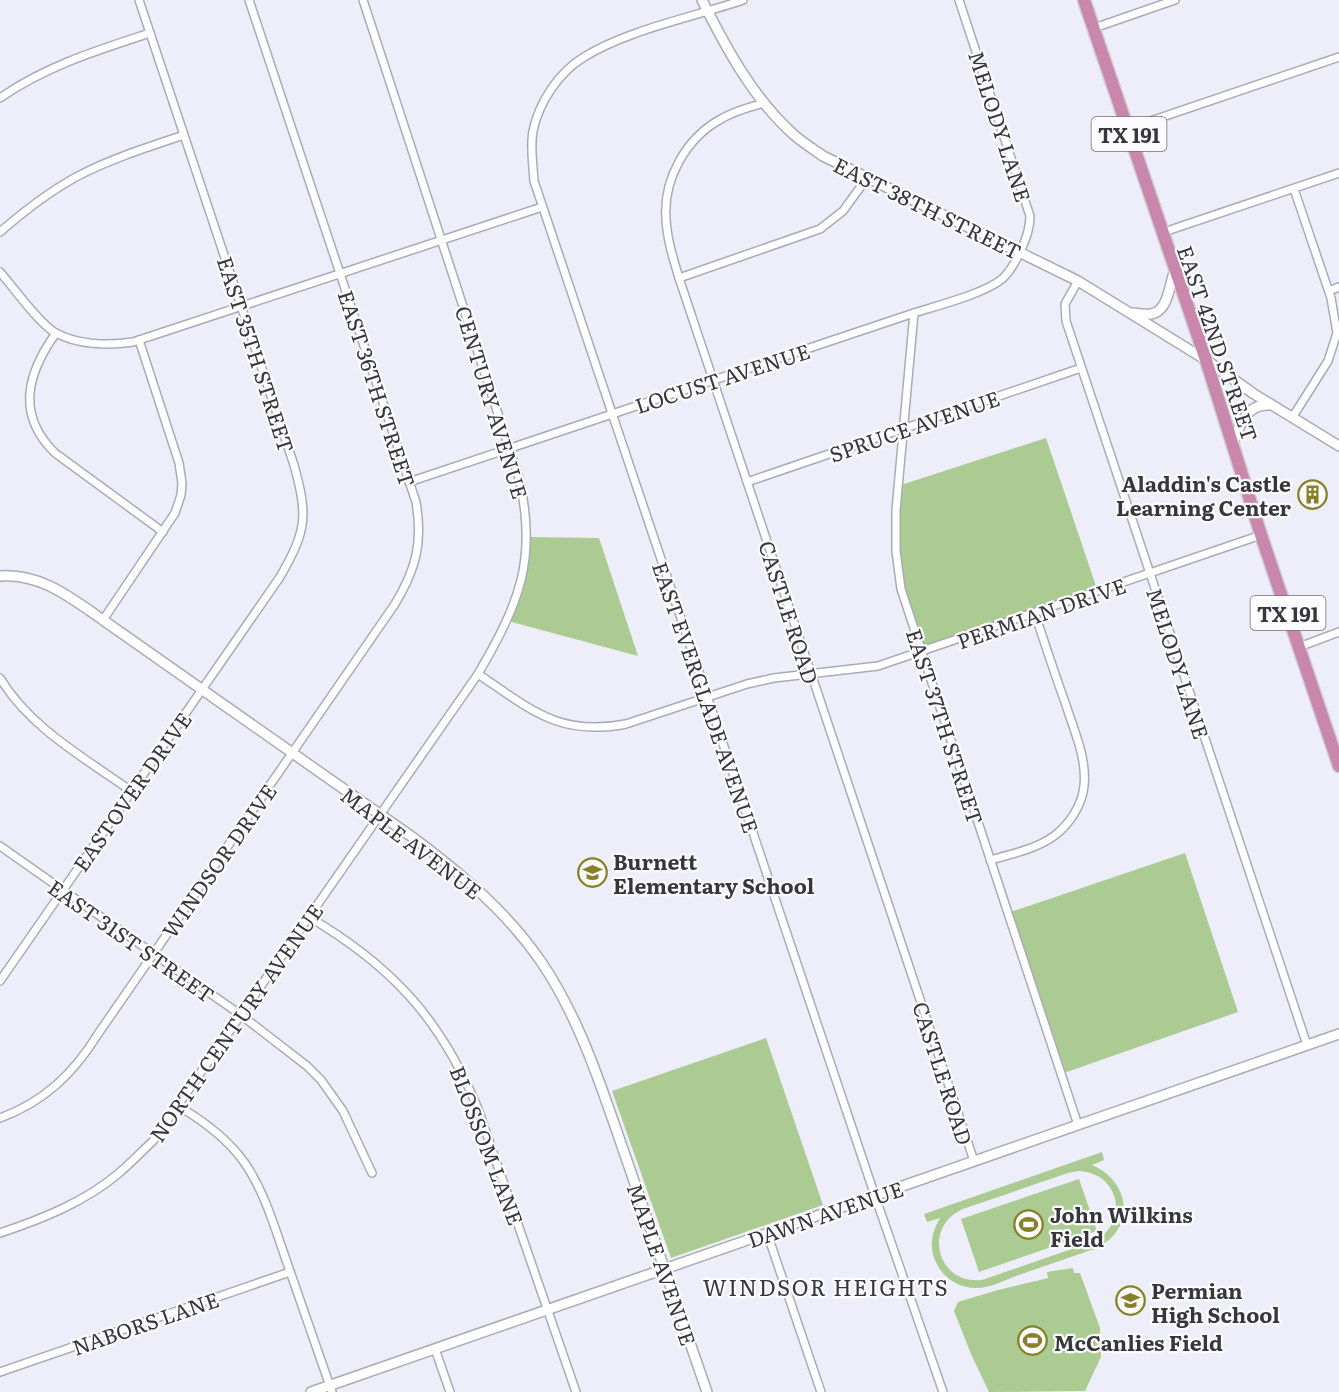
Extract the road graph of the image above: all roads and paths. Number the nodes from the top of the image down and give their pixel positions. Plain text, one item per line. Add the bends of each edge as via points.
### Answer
1 (139, 0) edge
2 (249, 0) edge
3 (363, 0) edge
4 (702, 0) edge
5 (743, 0) edge
6 (958, 0) edge
7 (1084, 0) edge
8 (1175, 0) edge
9 (708, 12) junction
10 (1094, 28) junction
11 (150, 33) junction
12 (1339, 57) edge
13 (0, 98) edge
14 (764, 103) junction
15 (1127, 129) junction
16 (184, 135) junction
17 (1339, 173) edge
18 (867, 178) junction
19 (1294, 189) junction
20 (542, 207) junction
21 (0, 232) edge
22 (1161, 233) junction
23 (442, 240) junction
24 (1020, 252) junction
25 (1175, 270) junction
26 (0, 272) edge
27 (340, 274) junction
28 (679, 278) junction
29 (1078, 281) junction
30 (1339, 287) edge
31 (1329, 291) junction
32 (242, 306) junction
33 (914, 313) junction
34 (1130, 314) junction
35 (56, 333) junction
36 (139, 340) junction
37 (1206, 360) junction
38 (1081, 368) junction
39 (713, 380) junction
40 (1271, 405) junction
41 (612, 414) junction
42 (1292, 418) junction
43 (903, 429) junction
44 (1233, 445) junction
45 (1339, 446) edge
46 (511, 448) junction
47 (410, 482) junction
48 (747, 482) junction
49 (163, 532) junction
50 (1262, 535) junction
51 (1150, 574) junction
52 (0, 576) edge
53 (1035, 614) junction
54 (103, 620) junction
55 (1339, 632) edge
56 (1299, 647) junction
57 (921, 652) junction
58 (478, 674) junction
59 (811, 674) junction
60 (0, 678) edge
61 (201, 690) junction
62 (707, 698) junction
63 (1336, 750) edge
64 (291, 754) junction
65 (1339, 766) edge
66 (131, 791) junction
67 (380, 815) junction
68 (0, 846) edge
69 (990, 860) junction
70 (62, 891) junction
71 (309, 917) junction
72 (153, 955) junction
73 (0, 981) edge
74 (241, 1016) junction
75 (1339, 1034) edge
76 (1307, 1045) junction
77 (178, 1106) junction
78 (0, 1118) edge
79 (1078, 1125) junction
80 (974, 1161) junction
81 (372, 1173) dead end
82 (874, 1196) junction
83 (0, 1233) edge
84 (767, 1233) junction
85 (665, 1268) junction
86 (290, 1272) junction
87 (548, 1310) junction
88 (435, 1349) junction
89 (0, 1372) edge
90 (331, 1389) edge
91 (311, 1392) edge
92 (450, 1392) edge
93 (576, 1392) edge
94 (707, 1392) edge
95 (821, 1392) edge
96 (942, 1392) edge

1 - 11 street, EAST 35TH STREET
2 - 27 street, EAST 36TH STREET
3 - 23 street, CENTURY AVENUE
4 - 9 street, EAST 38TH STREET
5 - 9 street, EAST EVERGLADE AVENUE
6 - 24 street, MELODY LANE via 1028,207 1030,226
7 - 10 highway, EAST 42ND STREET / TX 191
8 - 10 street
9 - 14 street, EAST 38TH STREET
9 - 20 street, EAST EVERGLADE AVENUE via 605,45 581,58 554,84 533,130 534,181
10 - 15 highway, EAST 42ND STREET / TX 191
11 - 13 street via 80,56 21,83
11 - 16 street, EAST 35TH STREET
12 - 15 street
14 - 18 street, EAST 38TH STREET via 794,135 823,156
14 - 28 street, CASTLE ROAD via 708,127 676,166 666,218
15 - 22 highway, EAST 42ND STREET / TX 191
16 - 21 street via 129,153 75,178
16 - 32 street, EAST 35TH STREET
17 - 19 street
18 - 24 street, EAST 38TH STREET
18 - 28 street via 843,211 820,229
19 - 22 street
19 - 31 street
20 - 23 street
20 - 41 street, EAST EVERGLADE AVENUE
22 - 25 highway, EAST 42ND STREET / TX 191
23 - 27 street
23 - 46 street, CENTURY AVENUE
24 - 29 street, EAST 38TH STREET
24 - 33 street, LOCUST AVENUE via 1001,280
25 - 34 street via 1159,311
25 - 37 highway, EAST 42ND STREET / TX 191
26 - 35 street
27 - 32 street
27 - 47 street, EAST 36TH STREET
28 - 39 street, CASTLE ROAD
29 - 34 street, EAST 38TH STREET
29 - 38 street, MELODY LANE via 1065,311
30 - 31 street
31 - 42 street via 1337,333 1328,361
32 - 36 street
32 - 61 street, EAST 35TH STREET via 294,465 304,516 297,545 280,577
33 - 39 street, LOCUST AVENUE
33 - 43 street, EAST 37TH STREET
34 - 37 street, EAST 38TH STREET
35 - 36 street via 97,344
35 - 49 street via 37,363 31,385 37,429 56,453
36 - 49 street via 182,475 179,504
37 - 40 street, EAST 38TH STREET
37 - 44 highway, EAST 42ND STREET / TX 191
38 - 43 street, SPRUCE AVENUE
38 - 51 street, MELODY LANE
39 - 41 street, LOCUST AVENUE
39 - 48 street, CASTLE ROAD
40 - 42 street, EAST 38TH STREET
40 - 44 street via 1259,404 1250,410
41 - 46 street, LOCUST AVENUE
41 - 62 street, EAST EVERGLADE AVENUE
42 - 45 street, EAST 38TH STREET
43 - 48 street, SPRUCE AVENUE
43 - 57 street, EAST 37TH STREET via 896,551 901,589
44 - 50 highway, EAST 42ND STREET / TX 191
46 - 47 street, LOCUST AVENUE
46 - 58 street, CENTURY AVENUE via 525,513 524,570 508,621
47 - 64 street, EAST 36TH STREET via 420,532 412,574
48 - 59 street, CASTLE ROAD
49 - 54 street
50 - 51 street, PERMIAN DRIVE
50 - 56 highway, EAST 42ND STREET / TX 191
51 - 53 street, PERMIAN DRIVE
51 - 76 street, MELODY LANE
52 - 54 street, MAPLE AVENUE via 41,581
53 - 57 street, PERMIAN DRIVE
53 - 69 street via 1080,749 1083,792 1075,812 1053,837
54 - 61 street, MAPLE AVENUE
55 - 56 street
56 - 63 highway, EAST 42ND STREET / TX 191
57 - 59 street, PERMIAN DRIVE via 878,666
57 - 69 street, EAST 37TH STREET
58 - 62 street, PERMIAN DRIVE via 547,718 586,728 626,724
58 - 67 street, CENTURY AVENUE
59 - 62 street, PERMIAN DRIVE via 747,684
59 - 80 street, CASTLE ROAD
60 - 66 street via 25,711
61 - 64 street, MAPLE AVENUE
61 - 66 street, EASTOVER DRIVE
62 - 82 street, EAST EVERGLADE AVENUE
63 - 65 highway, EAST 42ND STREET / TX 191
64 - 67 street, MAPLE AVENUE
64 - 72 street, WINDSOR DRIVE
66 - 70 street, EASTOVER DRIVE
67 - 71 street, NORTH CENTURY AVENUE
67 - 85 street, MAPLE AVENUE via 443,860 489,900 546,970 570,1012 597,1074
68 - 70 street, EAST 31ST STREET
69 - 79 street, EAST 37TH STREET
70 - 72 street, EAST 31ST STREET
70 - 73 street, EASTOVER DRIVE
71 - 74 street, NORTH CENTURY AVENUE
71 - 87 street, BLOSSOM LANE via 384,969 418,1004 446,1042 478,1109
72 - 74 street, EAST 31ST STREET
72 - 78 street, WINDSOR DRIVE via 65,1079 42,1098
74 - 77 street, NORTH CENTURY AVENUE
74 - 81 street, EAST 31ST STREET via 321,1080 343,1111
75 - 76 street, DAWN AVENUE
76 - 79 street, DAWN AVENUE
77 - 83 street, NORTH CENTURY AVENUE via 153,1141 118,1174 74,1203
77 - 86 street via 206,1124 243,1160 268,1209
79 - 80 street, DAWN AVENUE
80 - 82 street, DAWN AVENUE
82 - 84 street, DAWN AVENUE
82 - 96 street, EAST EVERGLADE AVENUE
84 - 85 street, DAWN AVENUE
84 - 95 street
85 - 87 street, DAWN AVENUE
85 - 94 street, MAPLE AVENUE
86 - 89 street, NABORS LANE
86 - 90 street
87 - 88 street, DAWN AVENUE
87 - 93 street, BLOSSOM LANE
88 - 90 street, DAWN AVENUE
88 - 92 street
90 - 91 street, DAWN AVENUE

